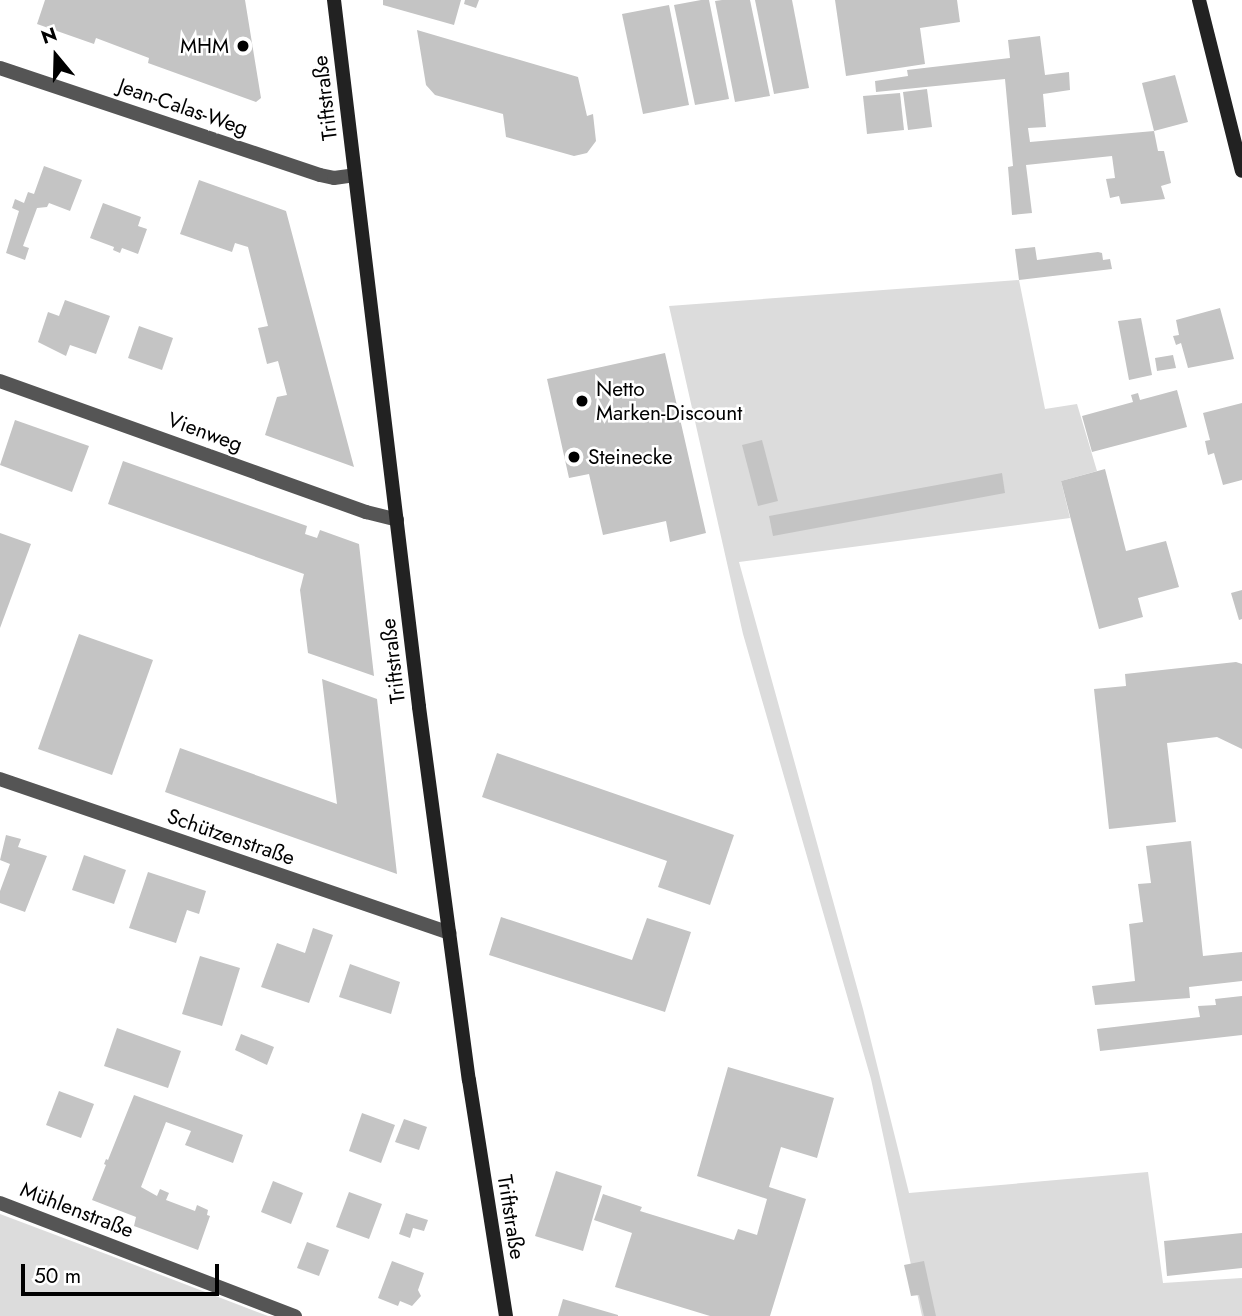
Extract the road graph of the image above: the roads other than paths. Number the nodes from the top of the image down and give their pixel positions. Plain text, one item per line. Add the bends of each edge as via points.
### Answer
1 (334, 0) edge
2 (1199, 0) edge
3 (0, 68) edge
4 (1242, 171) edge
5 (355, 175) junction
6 (0, 381) edge
7 (397, 520) junction
8 (0, 779) edge
9 (449, 933) junction
10 (0, 1203) edge
11 (295, 1316) edge
12 (506, 1316) edge

1 - 5 main road, Triftstraße
2 - 4 main road
3 - 5 street, Jean-Calas-Weg via 320,176
5 - 7 main road, Triftstraße
6 - 7 street, Vienweg
7 - 9 main road, Triftstraße
8 - 9 street, Schützenstraße
9 - 12 main road, Triftstraße
10 - 11 street, Mühlenstraße

